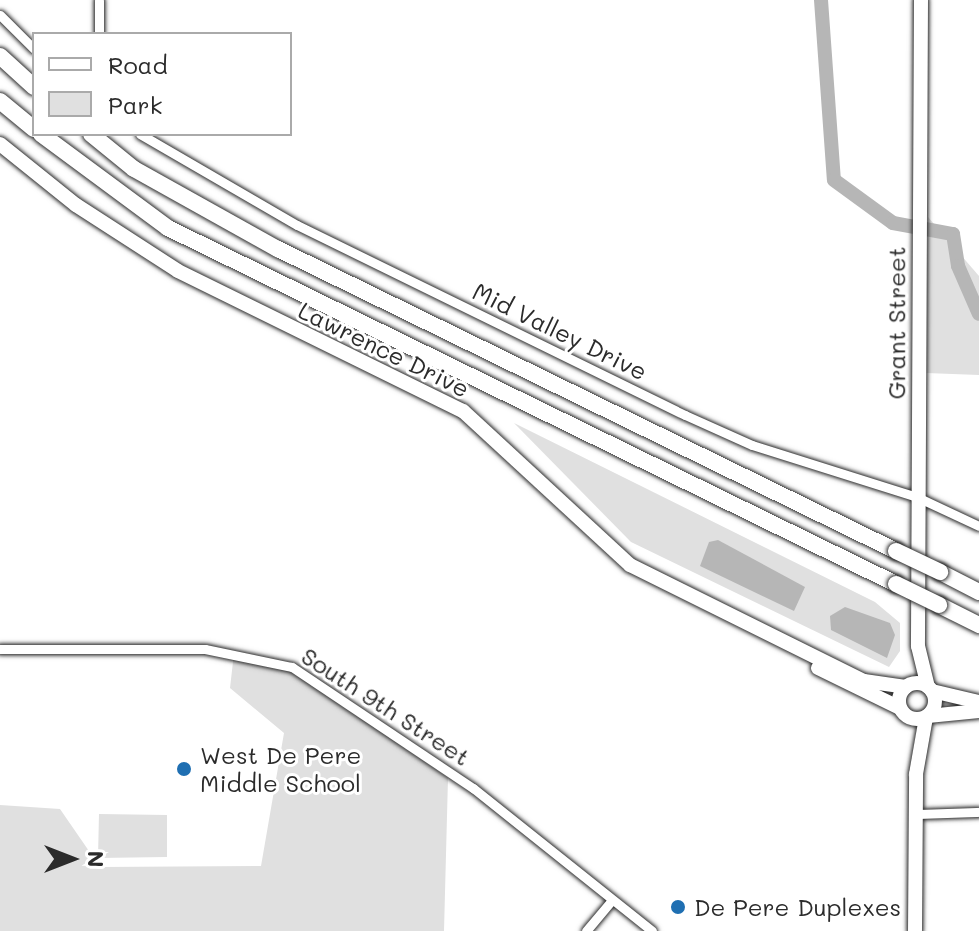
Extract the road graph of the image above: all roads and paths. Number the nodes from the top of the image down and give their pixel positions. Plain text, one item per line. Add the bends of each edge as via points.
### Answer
1 (99, 0) edge
2 (921, 0) edge
3 (0, 15) edge
4 (99, 32) edge
5 (32, 47) edge
6 (0, 56) edge
7 (32, 85) edge
8 (0, 101) edge
9 (32, 127) edge
10 (44, 136) edge
11 (93, 136) edge
12 (143, 136) edge
13 (0, 144) edge
14 (917, 497) junction
15 (979, 526) edge
16 (979, 592) edge
17 (979, 625) edge
18 (785, 645) junction
19 (918, 646) junction
20 (0, 649) edge
21 (907, 686) junction
22 (930, 689) junction
23 (979, 702) edge
24 (902, 711) junction
25 (979, 711) edge
26 (927, 717) junction
27 (916, 774) junction
28 (979, 812) edge
29 (915, 814) junction
30 (612, 900) junction
31 (586, 931) edge
32 (652, 931) edge
33 (915, 931) edge

1 - 4 street
2 - 14 main road, Grant Street
3 - 5 street
6 - 7 highway
8 - 9 highway
10 - 17 highway, bridge via 168,228
11 - 16 highway, bridge via 134,169 278,249
12 - 14 street, Mid Valley Drive via 297,225 685,415 752,445
13 - 18 main road, Lawrence Drive via 76,205 178,271 463,411 630,565
14 - 15 street, Mid Valley Drive
14 - 19 main road, Grant Street
18 - 21 main road, Lawrence Drive via 875,686
18 - 24 main road
19 - 21 main road, Grant Street
19 - 22 main road, Grant Street
20 - 30 street, South 9th Street via 205,649 278,661 321,682 473,788
21 - 22 main road, Lawrence Drive
21 - 24 main road, Grant Street
22 - 23 main road
22 - 26 main road
24 - 26 main road
24 - 27 main road
25 - 26 main road
26 - 27 main road
27 - 29 main road
28 - 29 street
29 - 33 main road
30 - 31 street
30 - 32 street, South 9th Street

